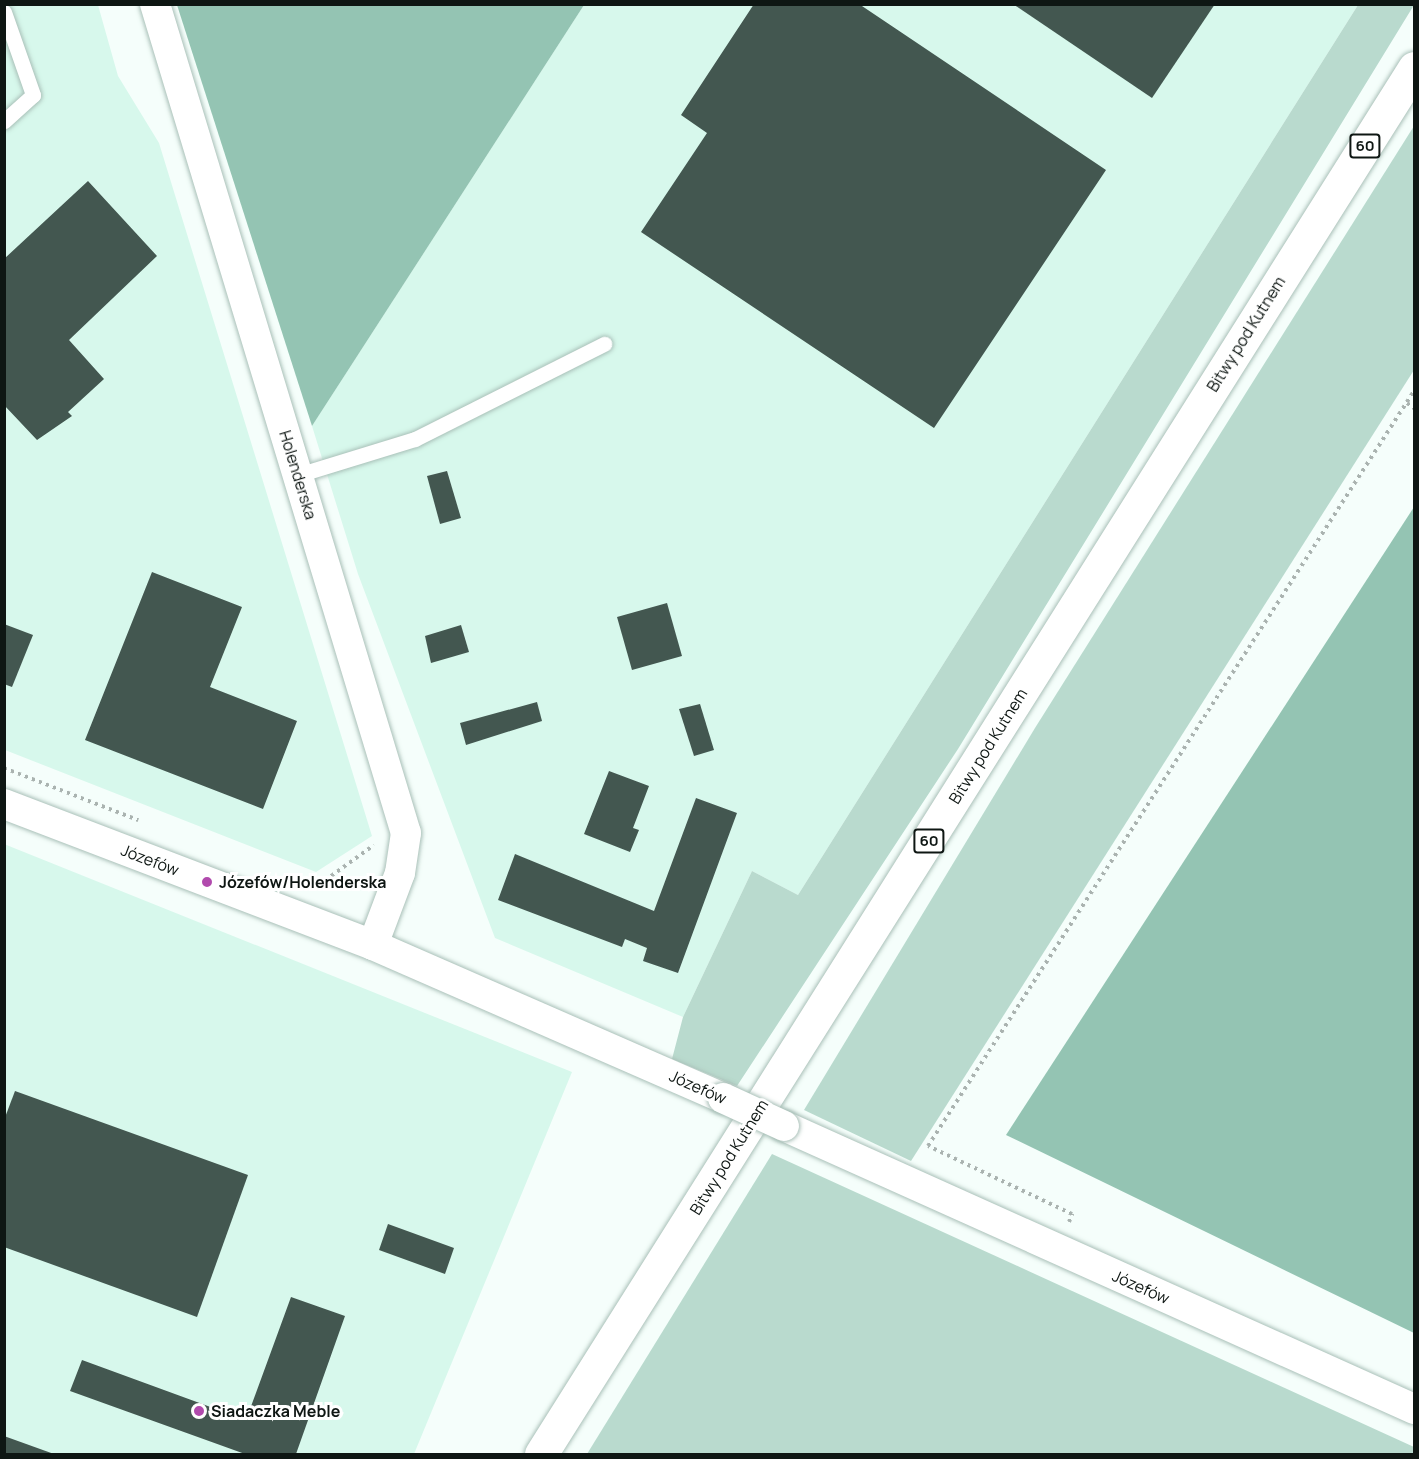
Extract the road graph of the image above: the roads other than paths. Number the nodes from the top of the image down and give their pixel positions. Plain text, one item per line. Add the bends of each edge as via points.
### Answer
1 (155, 4) edge
2 (4, 12) edge
3 (1414, 68) edge
4 (4, 121) edge
5 (604, 344) dead end
6 (298, 475) junction
7 (4, 804) edge
8 (373, 945) junction
9 (1414, 1409) edge
10 (542, 1455) edge

1 - 6 street, Holenderska
2 - 4 lane via 33,95
3 - 10 main road, Bitwy pod Kutnem / 60
5 - 6 lane via 415,439
6 - 8 street, Holenderska via 406,833 400,873
7 - 8 street, Józefów
8 - 9 street, Józefów, bridge

